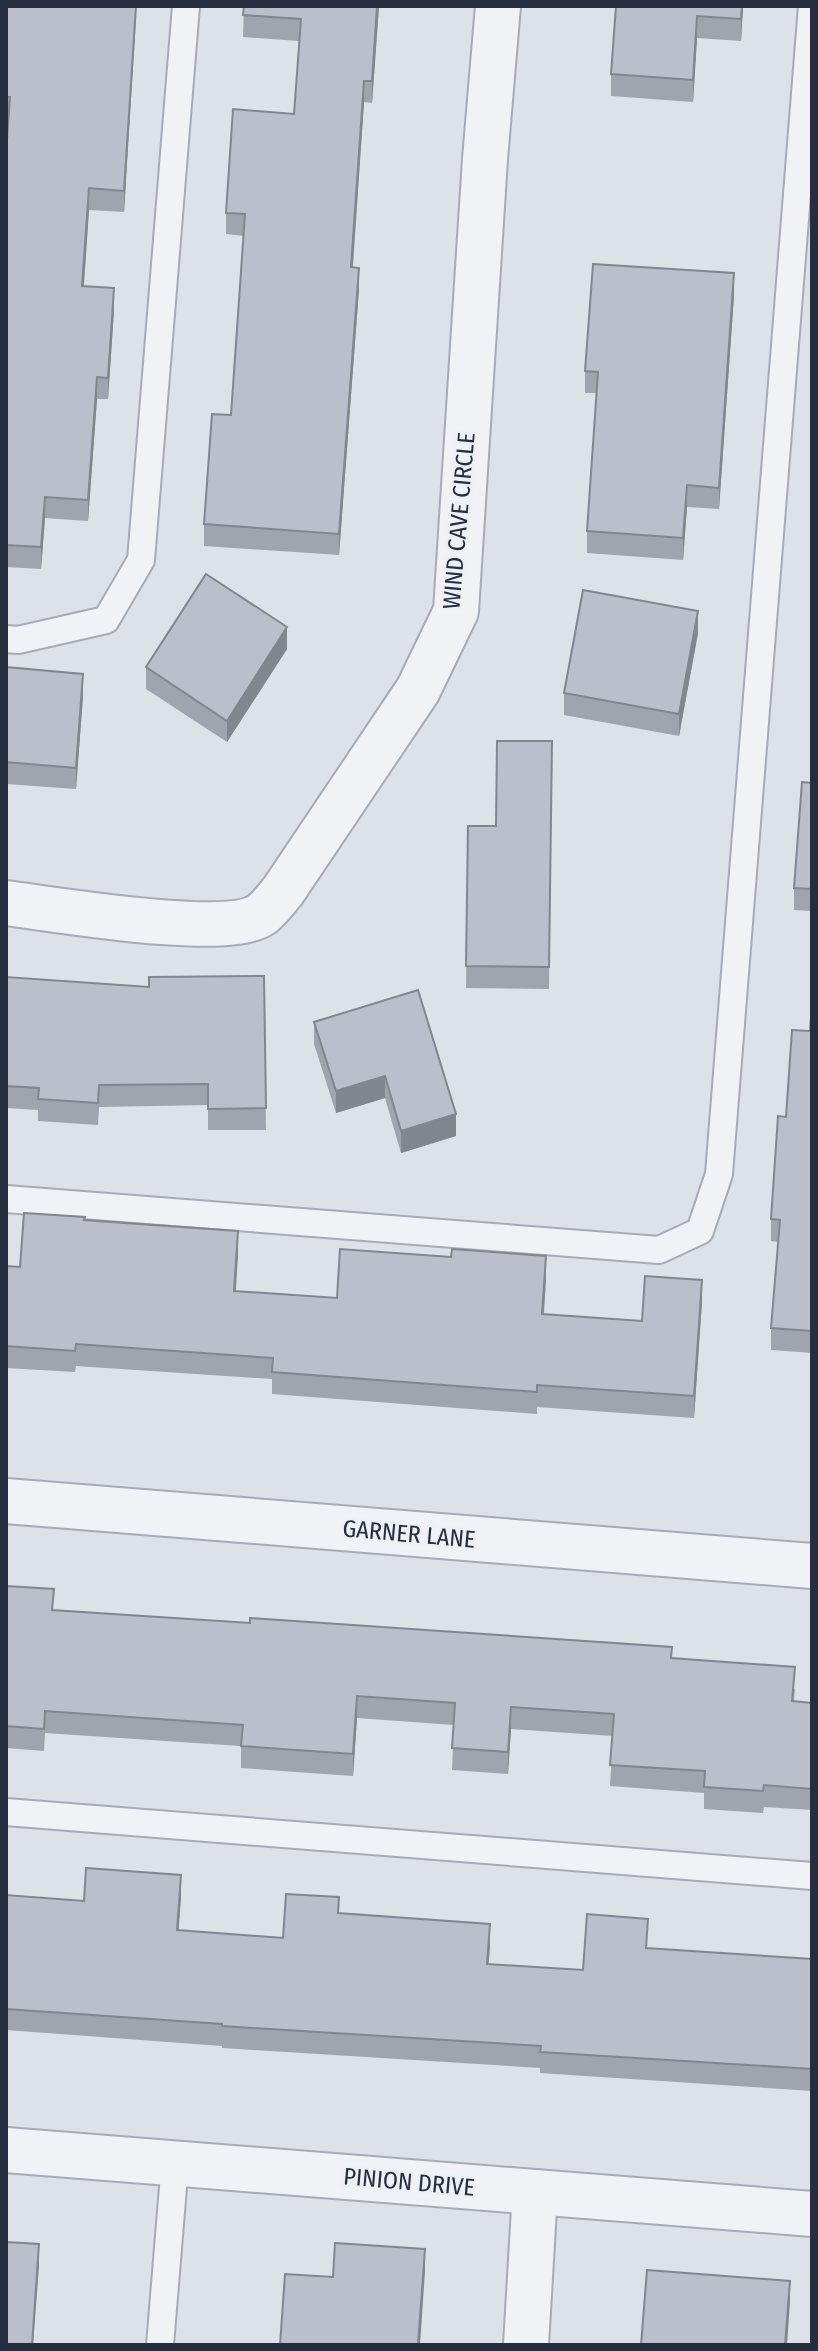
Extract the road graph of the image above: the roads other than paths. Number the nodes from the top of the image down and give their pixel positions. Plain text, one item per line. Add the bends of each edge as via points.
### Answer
1 (186, 6) edge
2 (498, 6) edge
3 (812, 6) edge
4 (6, 639) edge
5 (6, 903) edge
6 (6, 1199) edge
7 (6, 1501) edge
8 (812, 1566) edge
9 (6, 1812) edge
10 (812, 1876) edge
11 (6, 2150) edge
12 (175, 2163) junction
13 (535, 2192) junction
14 (812, 2214) edge
15 (160, 2345) edge
16 (526, 2345) edge

1 - 4 lane via 141,560 106,620
2 - 5 street, WIND CAVE CIRCLE via 456,611 418,690 283,891 261,915 234,923 189,925
3 - 6 lane via 719,1174 700,1231 659,1250
7 - 8 street, GARNER LANE
9 - 10 lane
11 - 12 street, PINION DRIVE
12 - 13 street, PINION DRIVE
12 - 15 lane
13 - 14 street, PINION DRIVE
13 - 16 street

